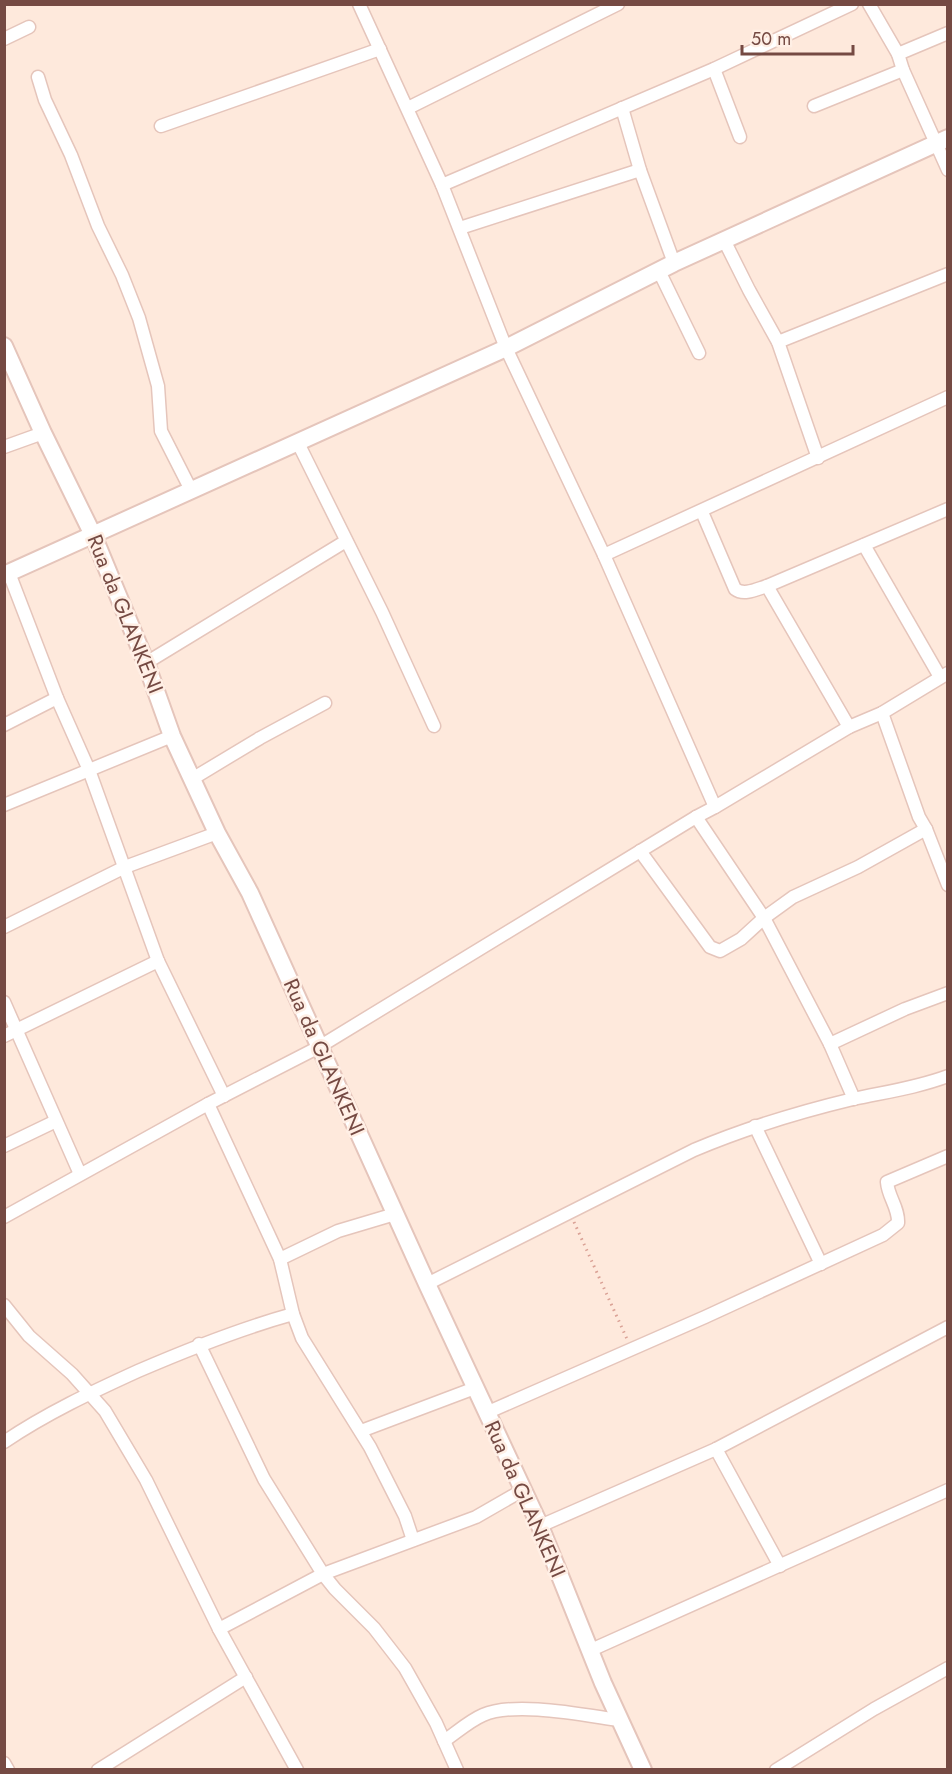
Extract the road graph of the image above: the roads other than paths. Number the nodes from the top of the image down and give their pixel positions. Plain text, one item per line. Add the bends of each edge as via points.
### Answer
1 (359, 4) edge
2 (618, 4) edge
3 (852, 4) edge
4 (869, 4) edge
5 (29, 27) dead end
6 (948, 33) edge
7 (4, 39) edge
8 (380, 49) junction
9 (898, 54) junction
10 (714, 69) junction
11 (903, 70) junction
12 (38, 77) dead end
13 (814, 106) dead end
14 (408, 108) junction
15 (622, 108) junction
16 (161, 126) dead end
17 (740, 137) dead end
18 (942, 141) edge
19 (640, 170) junction
20 (948, 170) edge
21 (442, 184) junction
22 (460, 228) junction
23 (724, 240) junction
24 (666, 267) junction
25 (948, 274) edge
26 (778, 342) junction
27 (506, 348) junction
28 (6, 352) edge
29 (699, 353) dead end
30 (948, 397) edge
31 (43, 433) junction
32 (298, 443) junction
33 (4, 447) edge
34 (819, 458) junction
35 (191, 490) junction
36 (948, 509) edge
37 (702, 512) junction
38 (93, 535) junction
39 (346, 541) junction
40 (864, 545) junction
41 (604, 555) junction
42 (7, 574) edge
43 (768, 586) junction
44 (146, 663) junction
45 (944, 675) edge
46 (57, 698) junction
47 (325, 703) dead end
48 (882, 713) junction
49 (4, 725) edge
50 (434, 726) dead end
51 (849, 727) junction
52 (172, 736) junction
53 (89, 770) junction
54 (192, 779) junction
55 (4, 805) edge
56 (715, 807) junction
57 (696, 816) junction
58 (926, 829) junction
59 (217, 833) junction
60 (640, 851) junction
61 (125, 867) junction
62 (948, 885) edge
63 (764, 918) junction
64 (4, 927) edge
65 (158, 961) junction
66 (948, 993) edge
67 (4, 1002) edge
68 (17, 1030) junction
69 (4, 1036) edge
70 (830, 1044) junction
71 (320, 1047) junction
72 (948, 1076) edge
73 (224, 1096) junction
74 (854, 1099) junction
75 (208, 1104) junction
76 (56, 1121) junction
77 (755, 1126) junction
78 (4, 1146) edge
79 (948, 1156) edge
80 (80, 1174) junction
81 (395, 1214) junction
82 (4, 1218) edge
83 (280, 1259) junction
84 (821, 1264) junction
85 (427, 1284) junction
86 (4, 1305) edge
87 (293, 1314) junction
88 (948, 1327) edge
89 (199, 1344) junction
90 (475, 1388) junction
91 (90, 1393) junction
92 (486, 1413) junction
93 (361, 1431) junction
94 (4, 1442) edge
95 (716, 1449) junction
96 (523, 1490) junction
97 (948, 1490) edge
98 (540, 1526) junction
99 (413, 1540) junction
100 (780, 1566) junction
101 (323, 1574) junction
102 (219, 1629) junction
103 (591, 1650) junction
104 (948, 1668) edge
105 (246, 1677) junction
106 (619, 1720) junction
107 (444, 1742) junction
108 (4, 1763) edge
109 (8, 1770) edge
110 (98, 1770) edge
111 (297, 1770) edge
112 (456, 1770) edge
113 (643, 1770) edge
114 (776, 1770) edge

1 - 8 street
2 - 14 street
3 - 10 street
4 - 9 street
5 - 7 street
6 - 9 street
8 - 14 street
8 - 16 street
9 - 11 street
10 - 15 street
10 - 17 street
11 - 13 street
11 - 18 street
12 - 35 street via 139,318 158,386 161,431
14 - 21 street
15 - 19 street
15 - 21 street
18 - 20 street
18 - 23 street
19 - 22 street
19 - 24 street
21 - 22 street
22 - 27 street
23 - 24 street
23 - 26 street
24 - 27 street
24 - 29 street
25 - 26 street
26 - 34 street
27 - 32 street
27 - 41 street
28 - 31 street, Rua da GLANKENI
30 - 34 street
31 - 33 street
31 - 38 street, Rua da GLANKENI
32 - 35 street
32 - 39 street
34 - 37 street
35 - 38 street
36 - 40 street
37 - 41 street
37 - 43 street via 735,589 745,593
38 - 42 street
38 - 44 street, Rua da GLANKENI
39 - 44 street
39 - 50 street
40 - 43 street
40 - 45 street
41 - 56 street
42 - 46 street
43 - 51 street
44 - 52 street, Rua da GLANKENI
45 - 48 street
46 - 49 street
46 - 53 street
47 - 54 street
48 - 51 street
48 - 58 street
51 - 56 street
52 - 53 street
52 - 54 street, Rua da GLANKENI
53 - 55 street
53 - 61 street
54 - 59 street, Rua da GLANKENI
56 - 57 street
57 - 60 street
57 - 63 street
58 - 62 street
58 - 63 street via 793,897
59 - 61 street
59 - 71 street, Rua da GLANKENI via 250,893
60 - 63 street via 712,950 720,951 741,939
60 - 71 street
61 - 64 street
61 - 65 street
63 - 70 street
65 - 68 street
65 - 73 street
66 - 70 street via 905,1008
67 - 68 street
68 - 69 street
68 - 76 street
70 - 74 street
71 - 73 street
71 - 81 street, Rua da GLANKENI
72 - 74 street via 911,1089
73 - 75 street
74 - 77 street
75 - 80 street
75 - 83 street
76 - 78 street
76 - 80 street
77 - 84 street
77 - 85 street via 694,1150
79 - 84 street via 887,1182 898,1223 883,1235
80 - 82 street
81 - 83 street via 338,1231
81 - 85 street, Rua da GLANKENI
83 - 87 street
84 - 92 street
85 - 90 street, Rua da GLANKENI
86 - 91 street via 29,1336
87 - 89 street
87 - 93 street via 316,1363
88 - 95 street
89 - 91 street
89 - 101 street via 264,1479
90 - 92 street, Rua da GLANKENI
90 - 93 street
91 - 94 street
91 - 102 street via 146,1480
92 - 96 street, Rua da GLANKENI
93 - 99 street via 405,1516
95 - 98 street
95 - 100 street
96 - 98 street, Rua da GLANKENI
96 - 99 street via 476,1517
97 - 100 street
98 - 103 street, Rua da GLANKENI
99 - 101 street
100 - 103 street
101 - 102 street
101 - 107 street via 405,1668
102 - 105 street
103 - 106 street, Rua da GLANKENI
104 - 114 street via 874,1708
105 - 110 street
105 - 111 street
106 - 107 street via 542,1710 496,1710 482,1715
106 - 113 street, Rua da GLANKENI
107 - 112 street
108 - 109 street

